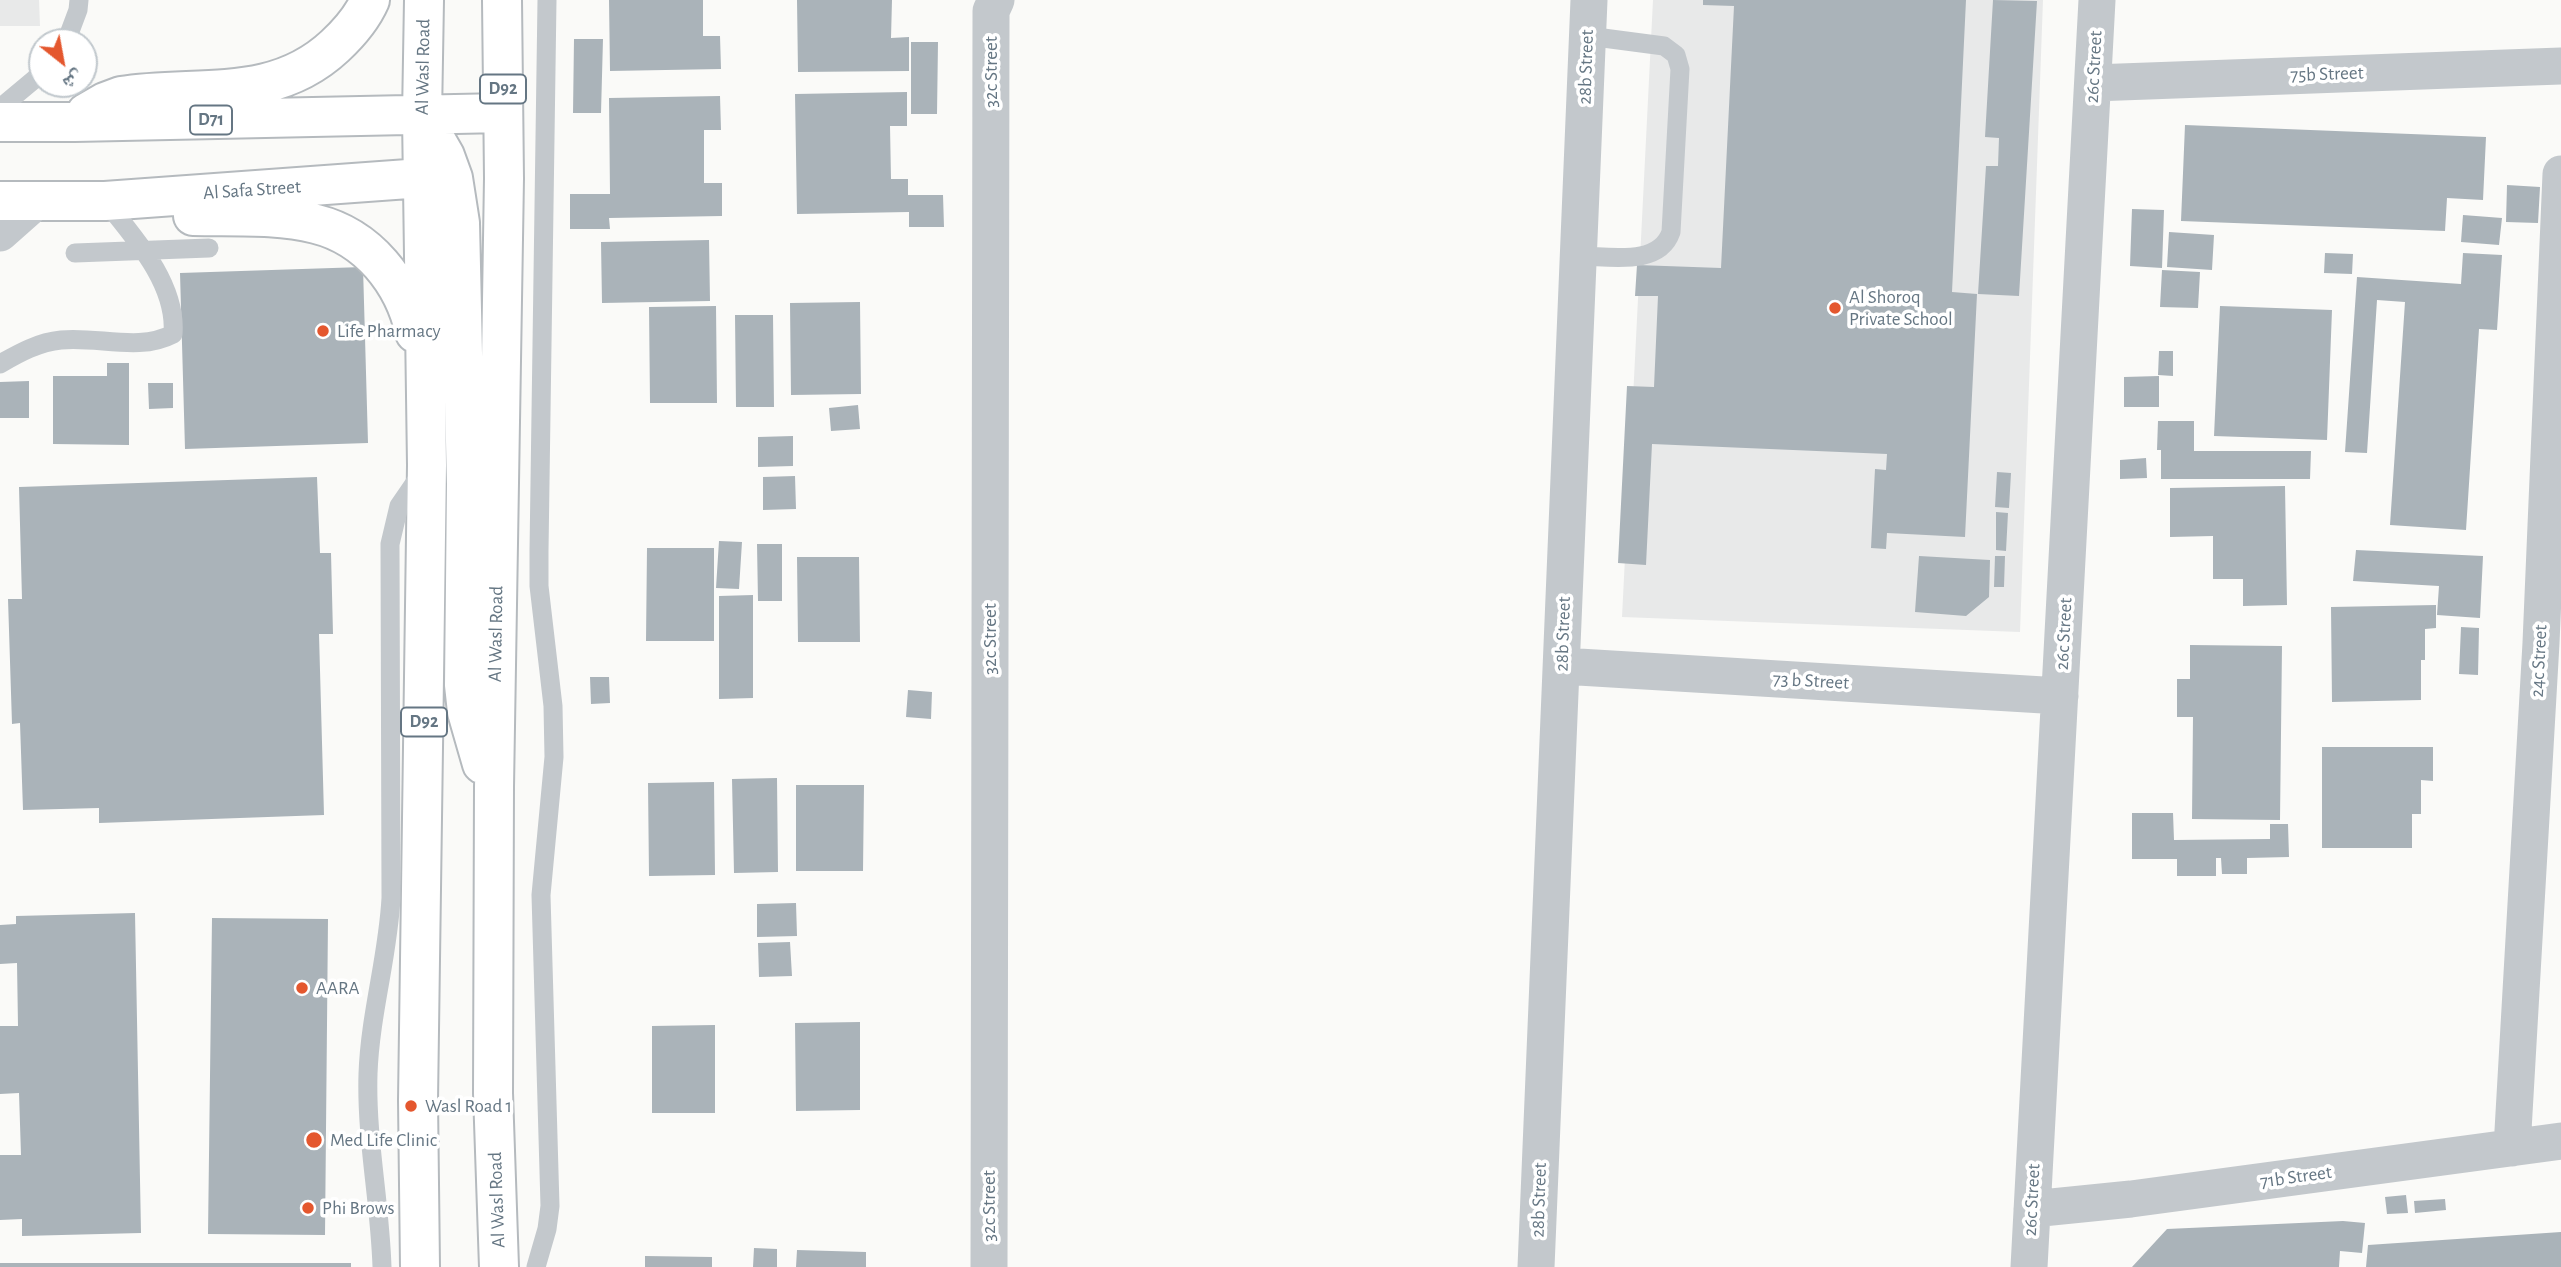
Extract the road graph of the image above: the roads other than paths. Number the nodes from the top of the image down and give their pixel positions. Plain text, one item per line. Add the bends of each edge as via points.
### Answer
1 (79, 0) edge
2 (370, 0) edge
3 (424, 0) edge
4 (502, 0) edge
5 (547, 0) edge
6 (2097, 0) edge
7 (992, 4) edge
8 (1588, 18) edge
9 (71, 28) edge
10 (2561, 66) edge
11 (2093, 83) junction
12 (28, 85) edge
13 (0, 108) edge
14 (503, 113) junction
15 (422, 116) junction
16 (0, 121) edge
17 (75, 122) junction
18 (2561, 174) edge
19 (438, 178) junction
20 (504, 178) junction
21 (18, 201) edge
22 (105, 201) junction
23 (0, 233) edge
24 (209, 248) dead end
25 (144, 250) junction
26 (75, 253) dead end
27 (1579, 256) junction
28 (0, 364) edge
29 (426, 378) junction
30 (427, 465) junction
31 (2551, 642) edge
32 (1562, 666) junction
33 (2060, 696) junction
34 (494, 787) junction
35 (2561, 1142) edge
36 (2512, 1148) junction
37 (2032, 1209) junction
38 (382, 1267) edge
39 (420, 1267) edge
40 (499, 1267) edge
41 (536, 1267) edge
42 (989, 1267) edge
43 (1536, 1267) edge
44 (2029, 1267) edge

1 - 9 lane
2 - 17 main road via 344,38 295,74 266,85 121,96
3 - 15 main road, Al Wasl Road / D92
4 - 14 main road, Al Wasl Road / D92
5 - 41 lane via 539,574 554,731 540,935 550,1206
6 - 11 street, 26c Street
7 - 42 street, 32c Street
8 - 27 street, 28b Street
8 - 27 lane via 1671,49 1678,62 1679,82 1668,241 1653,254
10 - 11 street, 75b Street
11 - 33 street, 26c Street
12 - 13 lane
14 - 15 main road, D71
14 - 20 main road, Al Wasl Road / D92
15 - 17 main road, D71
15 - 19 main road, Al Wasl Road / D92
16 - 17 main road, D71
18 - 31 street, 24c Street
19 - 20 main road, Al Safa Street
19 - 22 main road, Al Safa Street
19 - 29 main road, Al Wasl Road / D92
19 - 34 main road via 460,223 466,484 464,685 473,739
20 - 34 main road, Al Wasl Road / D92
21 - 22 main road, Al Safa Street
21 - 23 street
22 - 25 lane
22 - 29 main road via 167,216 285,219 317,224 347,237 374,256 395,280 410,309
24 - 25 lane
25 - 26 lane
25 - 28 lane via 162,283 173,334 150,343 61,340 30,348
27 - 32 street, 28b Street
29 - 30 main road, Al Wasl Road / D92
30 - 38 lane via 399,506 390,544 391,898 368,1073
30 - 39 main road, Al Wasl Road / D92
31 - 36 street, 24c Street
32 - 33 street, 73 b Street
32 - 43 street, 28b Street
33 - 37 street, 26c Street
34 - 40 main road, Al Wasl Road / D92 via 493,1093
35 - 36 street, 71b Street
36 - 37 street, 71b Street
37 - 44 street, 26c Street

